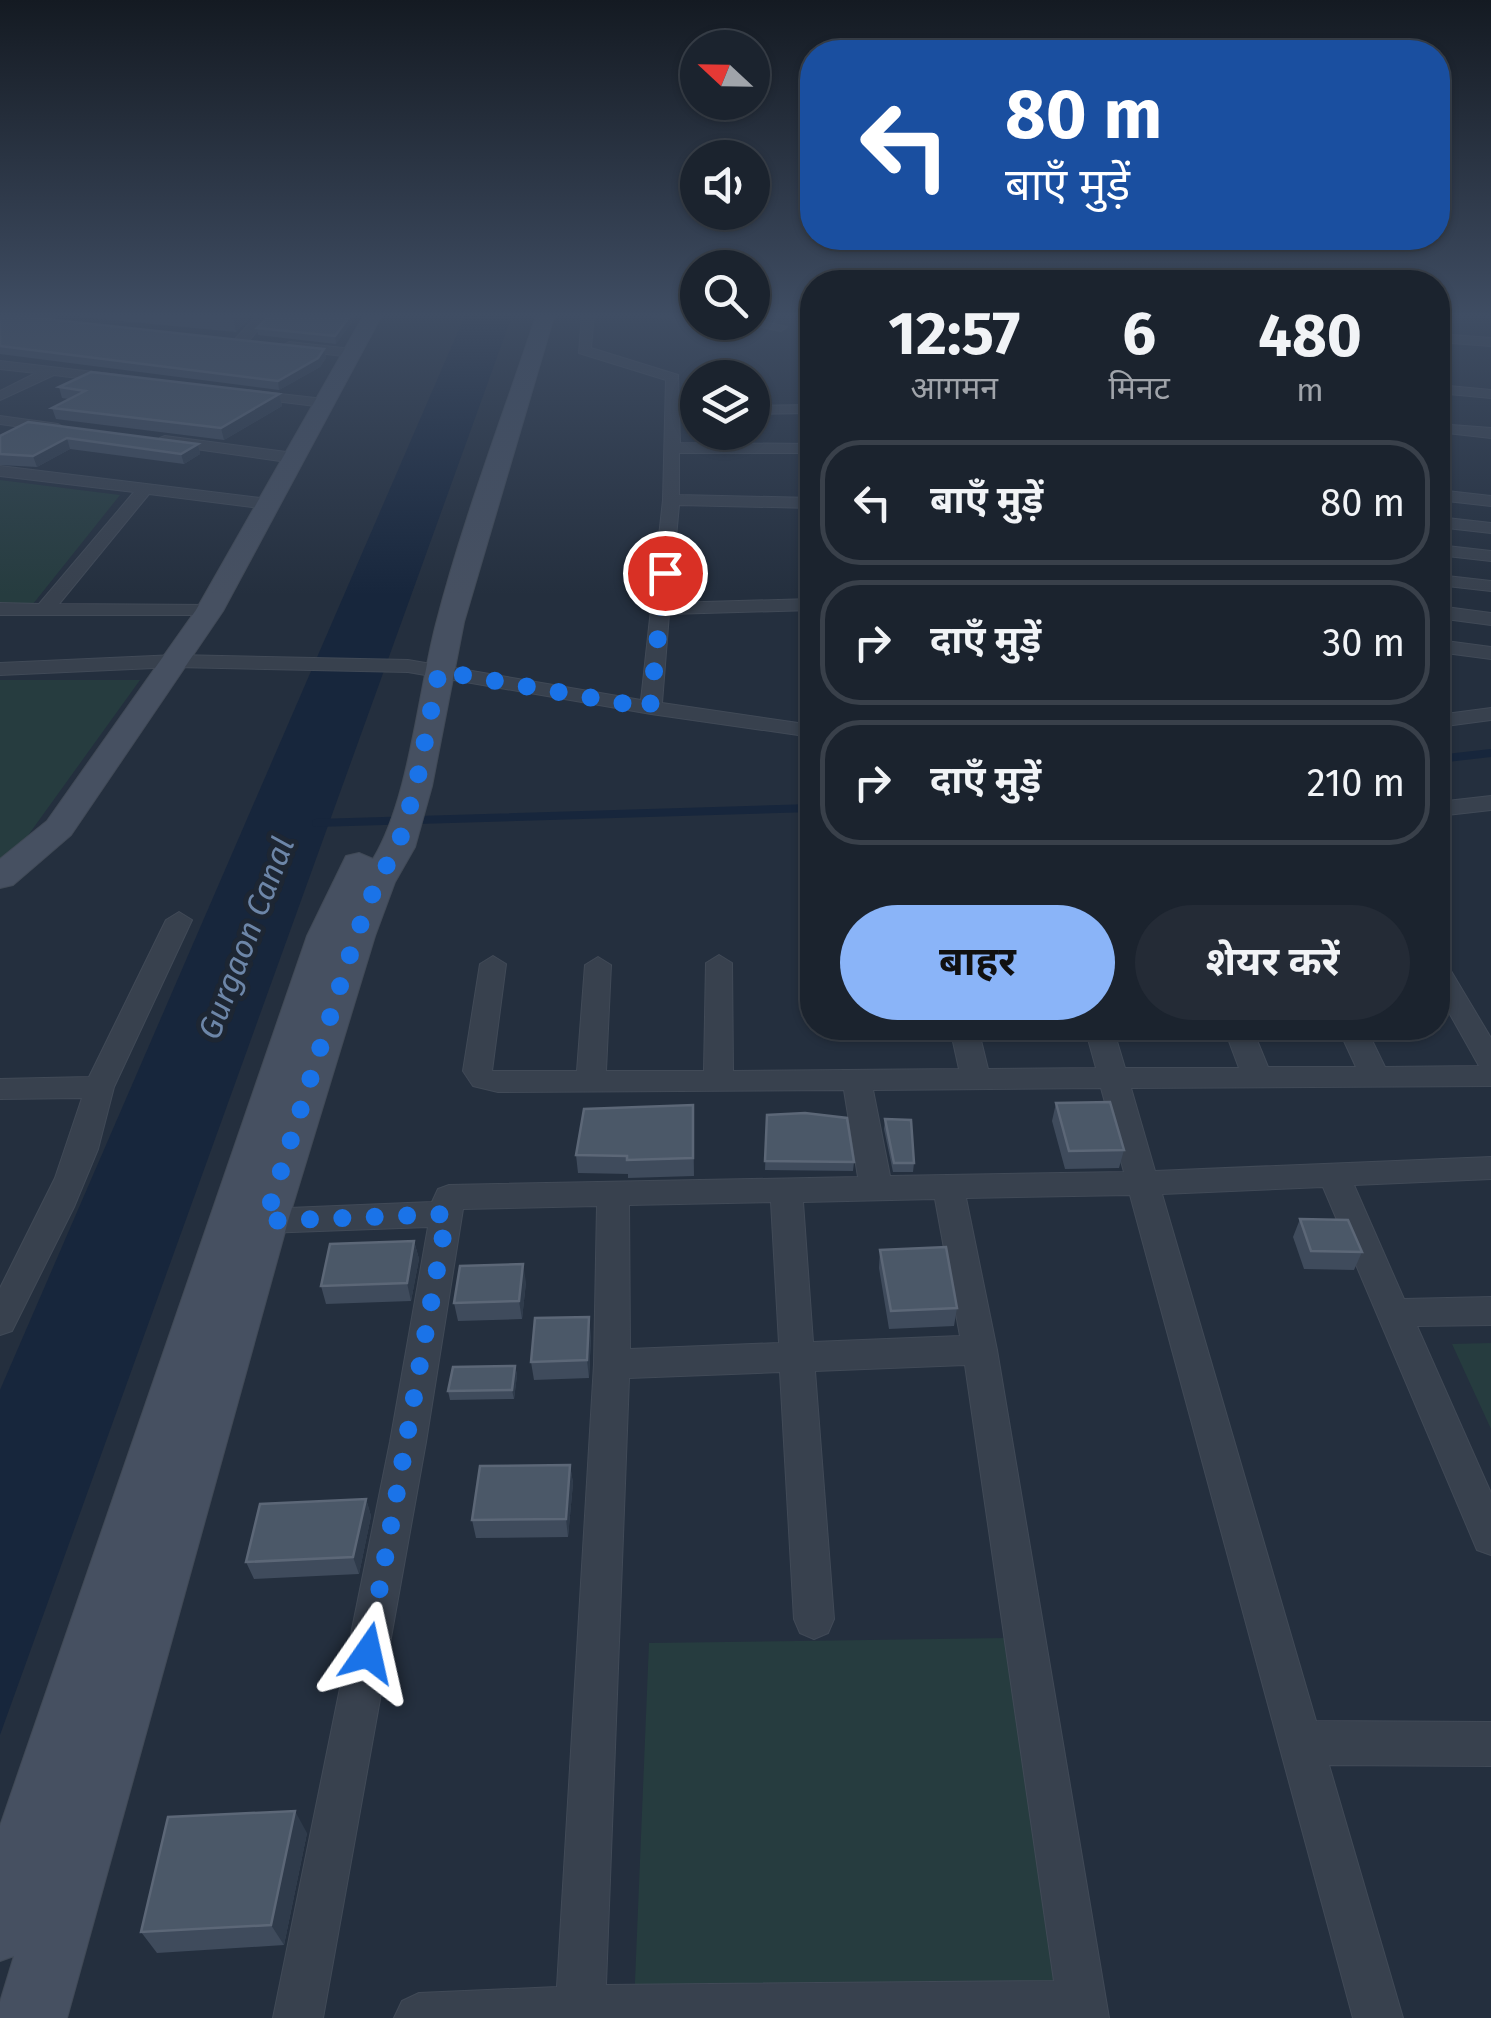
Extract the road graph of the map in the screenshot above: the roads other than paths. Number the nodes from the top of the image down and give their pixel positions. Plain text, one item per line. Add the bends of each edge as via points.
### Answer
1 (322, 407) edge
2 (502, 407) edge
3 (517, 407) edge
4 (679, 407) edge
5 (800, 409) edge
6 (770, 410) edge
7 (0, 420) edge
8 (1450, 429) edge
9 (79, 430) edge
10 (1491, 433) edge
11 (138, 438) edge
12 (674, 448) junction
13 (800, 448) edge
14 (294, 458) junction
15 (0, 471) edge
16 (145, 488) junction
17 (1450, 497) edge
18 (671, 500) junction
19 (1491, 501) edge
20 (269, 504) junction
21 (800, 504) edge
22 (1450, 523) edge
23 (1491, 528) edge
24 (1450, 551) edge
25 (1491, 556) edge
26 (1450, 581) edge
27 (1491, 586) edge
28 (800, 606) edge
29 (0, 609) edge
30 (662, 609) junction
31 (44, 610) junction
32 (209, 611) junction
33 (1450, 614) edge
34 (1491, 619) edge
35 (1450, 648) edge
36 (1491, 653) edge
37 (176, 661) junction
38 (0, 668) edge
39 (419, 668) junction
40 (650, 708) junction
41 (1491, 714) edge
42 (1450, 720) edge
43 (800, 729) edge
44 (1491, 803) edge
45 (1450, 808) edge
46 (384, 846) junction
47 (0, 877) edge
48 (179, 920) dead end
49 (719, 963) dead end
50 (493, 964) dead end
51 (598, 965) dead end
52 (1450, 992) edge
53 (967, 1040) edge
54 (1102, 1040) edge
55 (1243, 1040) edge
56 (1358, 1040) edge
57 (1491, 1062) edge
58 (1375, 1076) junction
59 (1491, 1076) edge
60 (1257, 1077) junction
61 (1113, 1078) junction
62 (718, 1080) junction
63 (857, 1081) junction
64 (976, 1081) junction
65 (590, 1082) junction
66 (99, 1087) junction
67 (0, 1089) edge
68 (1491, 1168) edge
69 (1333, 1174) junction
70 (1144, 1182) junction
71 (948, 1187) junction
72 (876, 1188) junction
73 (786, 1190) junction
74 (613, 1194) junction
75 (447, 1214) junction
76 (265, 1221) junction
77 (1491, 1311) edge
78 (1393, 1313) junction
79 (0, 1321) edge
80 (980, 1350) junction
81 (799, 1354) junction
82 (612, 1364) junction
83 (1486, 1515) edge
84 (814, 1619) dead end
85 (1301, 1744) junction
86 (1491, 1744) edge
87 (0, 1927) edge
88 (580, 2010) junction
89 (1083, 2012) edge
90 (31, 2018) edge
91 (298, 2018) edge
92 (419, 2018) edge
93 (1378, 2018) edge

1 - 14 main road
2 - 39 main road
3 - 39 main road via 450,622
4 - 12 street
5 - 6 street
7 - 9 street
8 - 10 street
11 - 14 street
12 - 13 street
12 - 18 street
14 - 20 main road
15 - 16 street
16 - 20 street
16 - 31 street
17 - 19 street
18 - 21 street
18 - 30 street
20 - 32 main road
22 - 23 street
24 - 25 street
26 - 27 street
28 - 30 street
29 - 31 street
30 - 40 street
31 - 32 street
32 - 37 main road
33 - 34 street
35 - 36 street
37 - 38 street
37 - 39 street
37 - 47 main road via 58,828
39 - 40 street
39 - 46 main road via 404,787
40 - 43 street
41 - 42 street
44 - 45 street
46 - 76 main road
46 - 87 main road via 346,886 326,936
48 - 66 street
49 - 62 street
50 - 65 street via 480,1075 498,1082
51 - 65 street
52 - 57 street
53 - 64 street
54 - 61 street
55 - 60 street
56 - 58 street
58 - 59 street
58 - 60 street
60 - 61 street
61 - 64 street
61 - 70 street
62 - 63 street
62 - 65 street
63 - 64 street
63 - 72 street
66 - 67 street
66 - 79 street via 70,1185
68 - 69 street
69 - 70 street
69 - 78 street
70 - 71 street
70 - 85 street
71 - 72 street
71 - 80 street
72 - 73 street
73 - 74 street
73 - 81 street
74 - 75 street via 449,1198
74 - 82 street
75 - 76 street
75 - 91 street
76 - 90 main road
77 - 78 street
78 - 83 street
80 - 81 street
80 - 89 street
81 - 82 street
81 - 84 street
82 - 88 street
85 - 86 street
85 - 93 street
88 - 89 street
88 - 92 street

